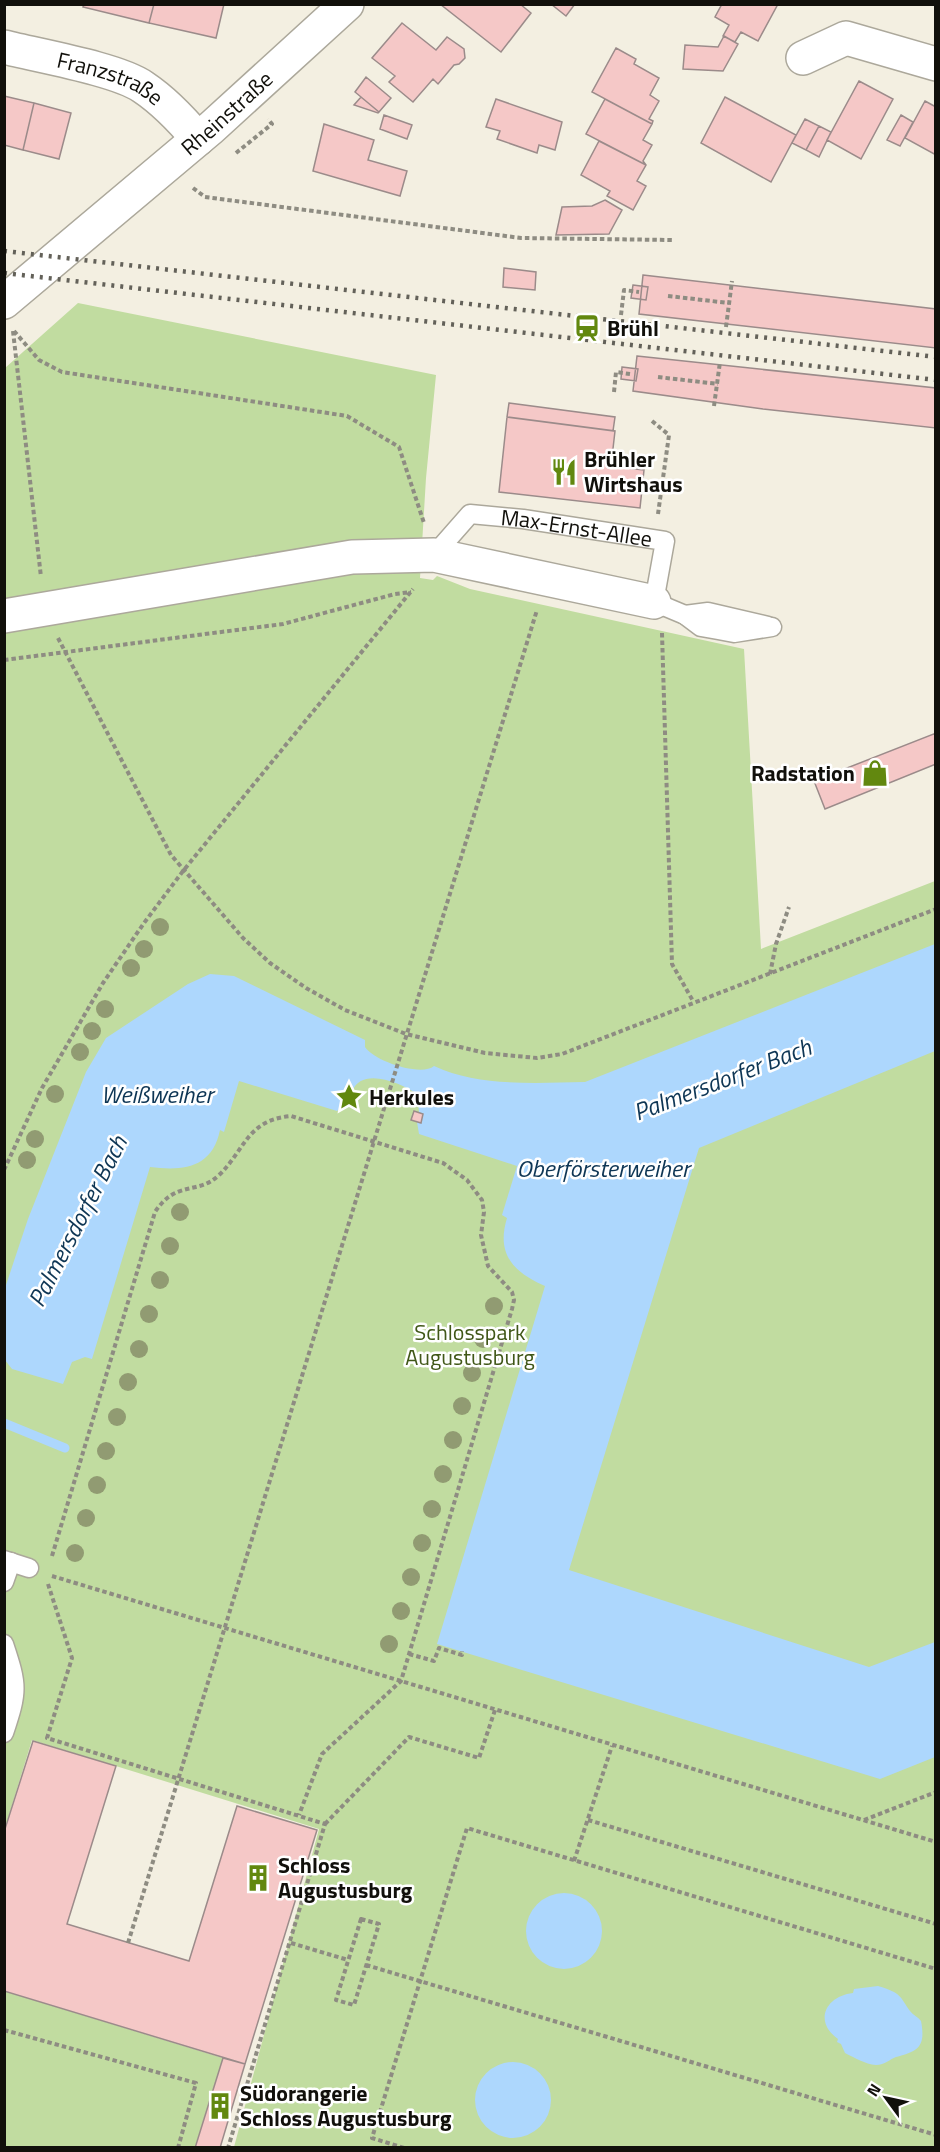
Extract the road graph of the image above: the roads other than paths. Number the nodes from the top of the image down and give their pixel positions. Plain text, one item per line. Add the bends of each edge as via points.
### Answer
1 (347, 4) edge
2 (4, 47) edge
3 (803, 58) dead end
4 (936, 64) edge
5 (198, 139) junction
6 (9, 316) edge
7 (434, 555) junction
8 (685, 615) dead end
9 (4, 616) edge
10 (658, 616) junction
11 (8, 1561) edge
12 (38, 1571) road end
13 (4, 1582) edge
14 (4, 1644) edge
15 (4, 1733) edge

1 - 5 street, Rheinstraße
2 - 5 street, Franzstraße via 142,86
3 - 4 street via 846,38
5 - 6 street, Rheinstraße via 105,217
7 - 9 street via 352,557
7 - 10 street via 547,577
7 - 10 lane, Max-Ernst-Allee via 470,514 665,541
8 - 10 lane
11 - 12 lane
11 - 13 lane
14 - 15 lane via 14,1674 16,1697

